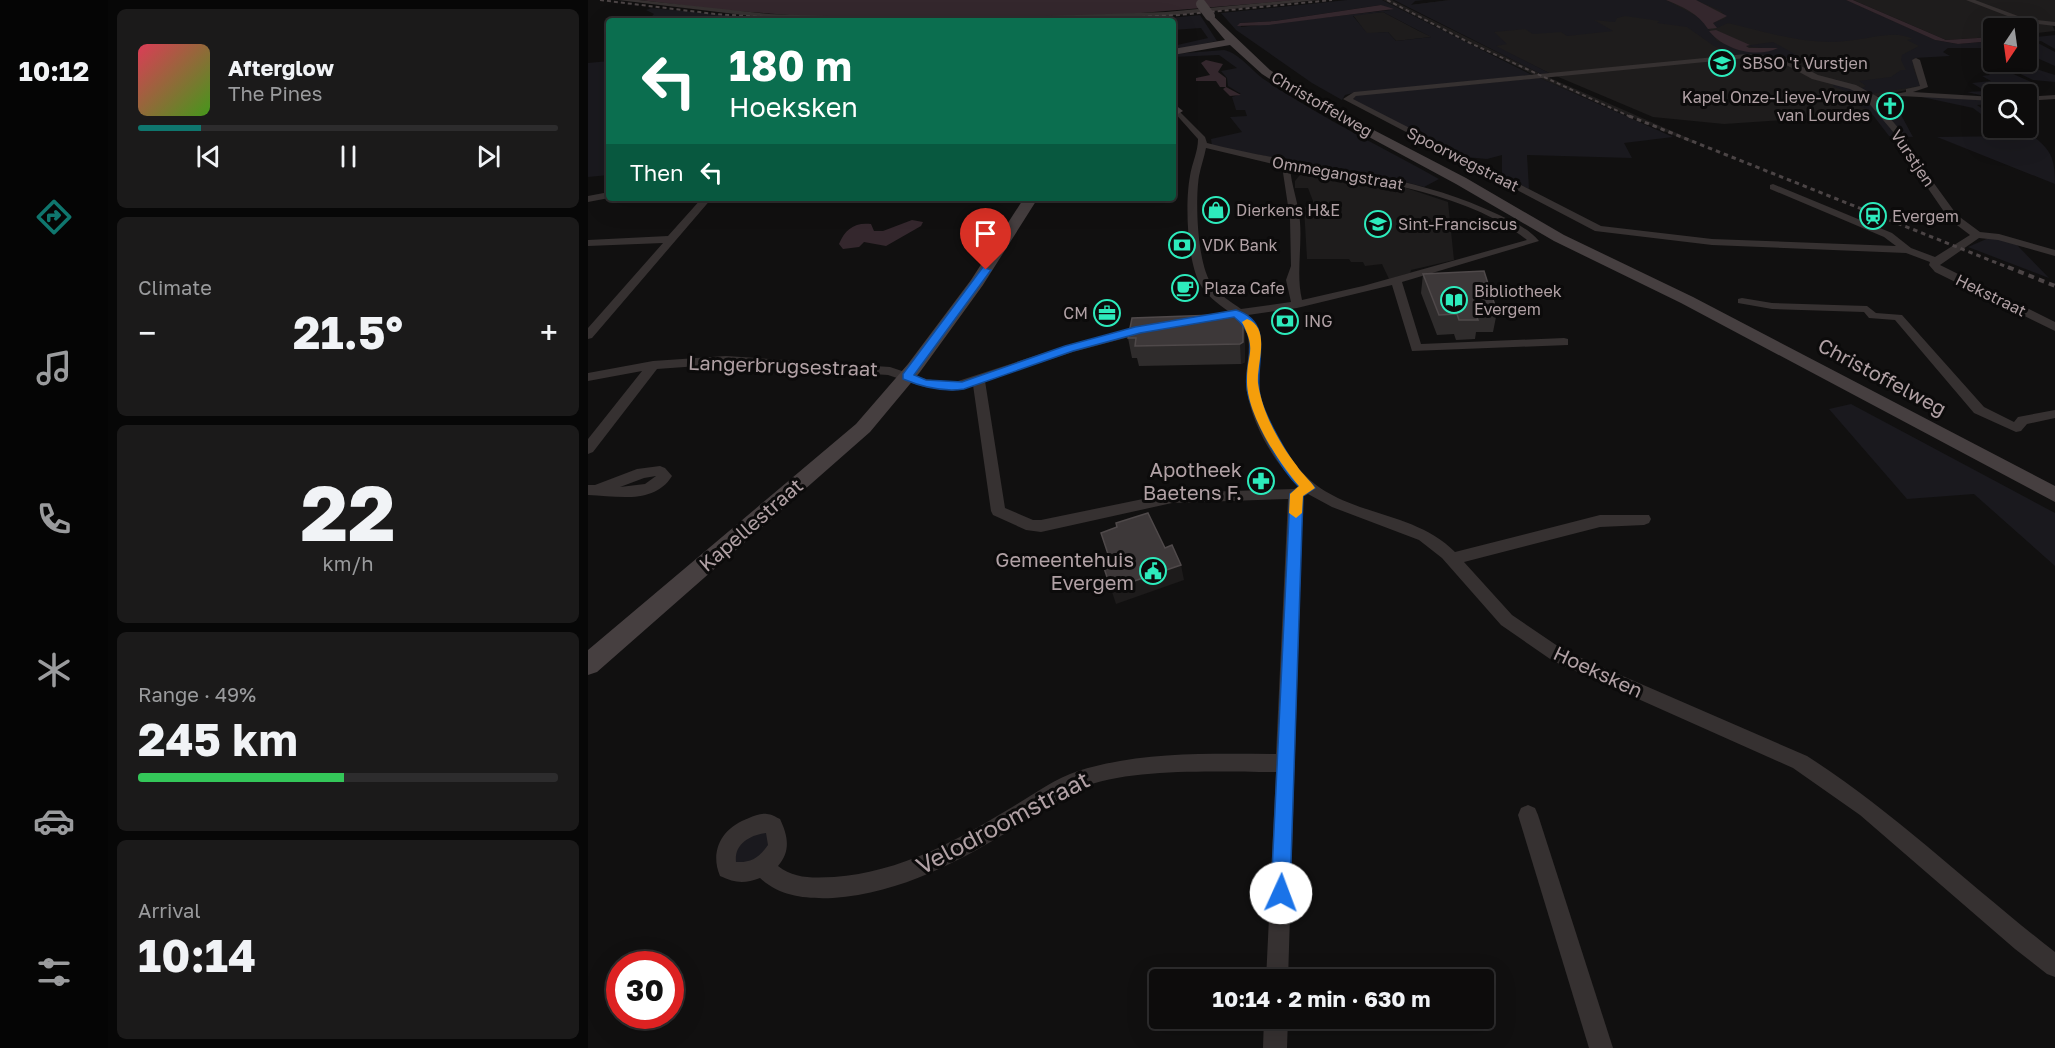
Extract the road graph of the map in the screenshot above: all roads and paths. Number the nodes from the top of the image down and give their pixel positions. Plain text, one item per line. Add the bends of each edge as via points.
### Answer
1 (621, 0) edge
2 (1315, 0) edge
3 (1969, 0) edge
4 (1200, 2) edge
5 (828, 18) edge
6 (1131, 18) edge
7 (2055, 24) edge
8 (1234, 44) junction
9 (1176, 52) edge
10 (1916, 60) dead end
11 (1901, 94) junction
12 (2055, 97) edge
13 (1875, 98) junction
14 (1983, 98) edge
15 (2037, 98) edge
16 (1176, 112) edge
17 (1203, 145) junction
18 (1287, 164) junction
19 (1773, 187) dead end
20 (606, 196) edge
21 (588, 199) edge
22 (705, 201) edge
23 (1028, 201) edge
24 (1977, 235) junction
25 (673, 239) junction
26 (588, 243) edge
27 (1907, 250) junction
28 (2055, 253) edge
29 (1936, 261) junction
30 (1394, 281) junction
31 (1742, 301) dead end
32 (1297, 305) junction
33 (1236, 314) junction
34 (1216, 316) edge
35 (1158, 326) edge
36 (2055, 327) edge
37 (588, 335) edge
38 (1564, 342) dead end
39 (653, 364) junction
40 (588, 377) edge
41 (907, 377) junction
42 (978, 381) junction
43 (2055, 414) edge
44 (588, 449) edge
45 (1302, 491) junction
46 (2055, 495) edge
47 (1644, 519) dead end
48 (1451, 559) junction
49 (588, 664) edge
50 (1286, 762) junction
51 (1528, 815) dead end
52 (764, 867) dead end
53 (2055, 966) edge
54 (1277, 969) edge
55 (1276, 1029) edge
56 (1275, 1048) edge
57 (1601, 1048) edge

1 - 5 street via 769,16
2 - 6 street
3 - 7 street via 2017,19
4 - 8 main road, Christoffelweg, bridge
8 - 9 main road
8 - 46 main road, Christoffelweg via 1266,72 1310,101 1583,251 1687,300
10 - 11 street via 1924,87
11 - 13 street
11 - 14 street
12 - 15 street
13 - 24 street, Vurstjen via 1872,102 1904,140 1905,149 1953,216
13 - 27 street, Spoorwegstraat via 1854,87 1815,77 1781,59 1746,57 1354,94 1347,99 1599,230 1705,242
16 - 17 street via 1202,139
17 - 18 street, Ommegangstraat
17 - 33 street, Hoeksken via 1193,180 1200,270 1213,293
18 - 30 street, Ommegangstraat via 1378,178 1474,206 1534,241
18 - 32 street via 1287,185 1295,219 1292,280
19 - 27 street via 1887,235
20 - 21 street
22 - 25 street
23 - 41 main road, Kapellestraat via 978,282
24 - 28 street
24 - 29 street
25 - 26 street
25 - 37 street
27 - 29 street, Spoorwegstraat
29 - 36 street, Hekstraat via 1934,265 1939,270
30 - 32 street
30 - 38 street via 1399,285 1416,348
31 - 43 street via 1772,306 1867,309 1873,316 1899,317 1979,410 2016,428 2024,420
32 - 33 street
33 - 34 street
33 - 45 street, Hoeksken via 1250,324 1257,342 1252,381 1260,414
35 - 42 street, Langerbrugsestraat via 1069,349
39 - 40 street, Langerbrugsestraat
39 - 41 street, Langerbrugsestraat via 744,361 876,369
39 - 44 street
41 - 42 street, Langerbrugsestraat via 952,387
41 - 49 main road, Kapellestraat via 862,428
42 - 45 street via 998,511 1031,526 1172,498
45 - 48 street, Hoeksken via 1412,530 1438,545
45 - 50 street
47 - 48 street via 1600,521
48 - 53 street, Hoeksken via 1500,614 1528,638 1559,656 1800,762 1833,782
50 - 52 street, Velodroomstraat via 1181,764 1104,772 1077,780 932,864 863,886 807,888 771,876
50 - 54 street
51 - 57 street
55 - 56 street

